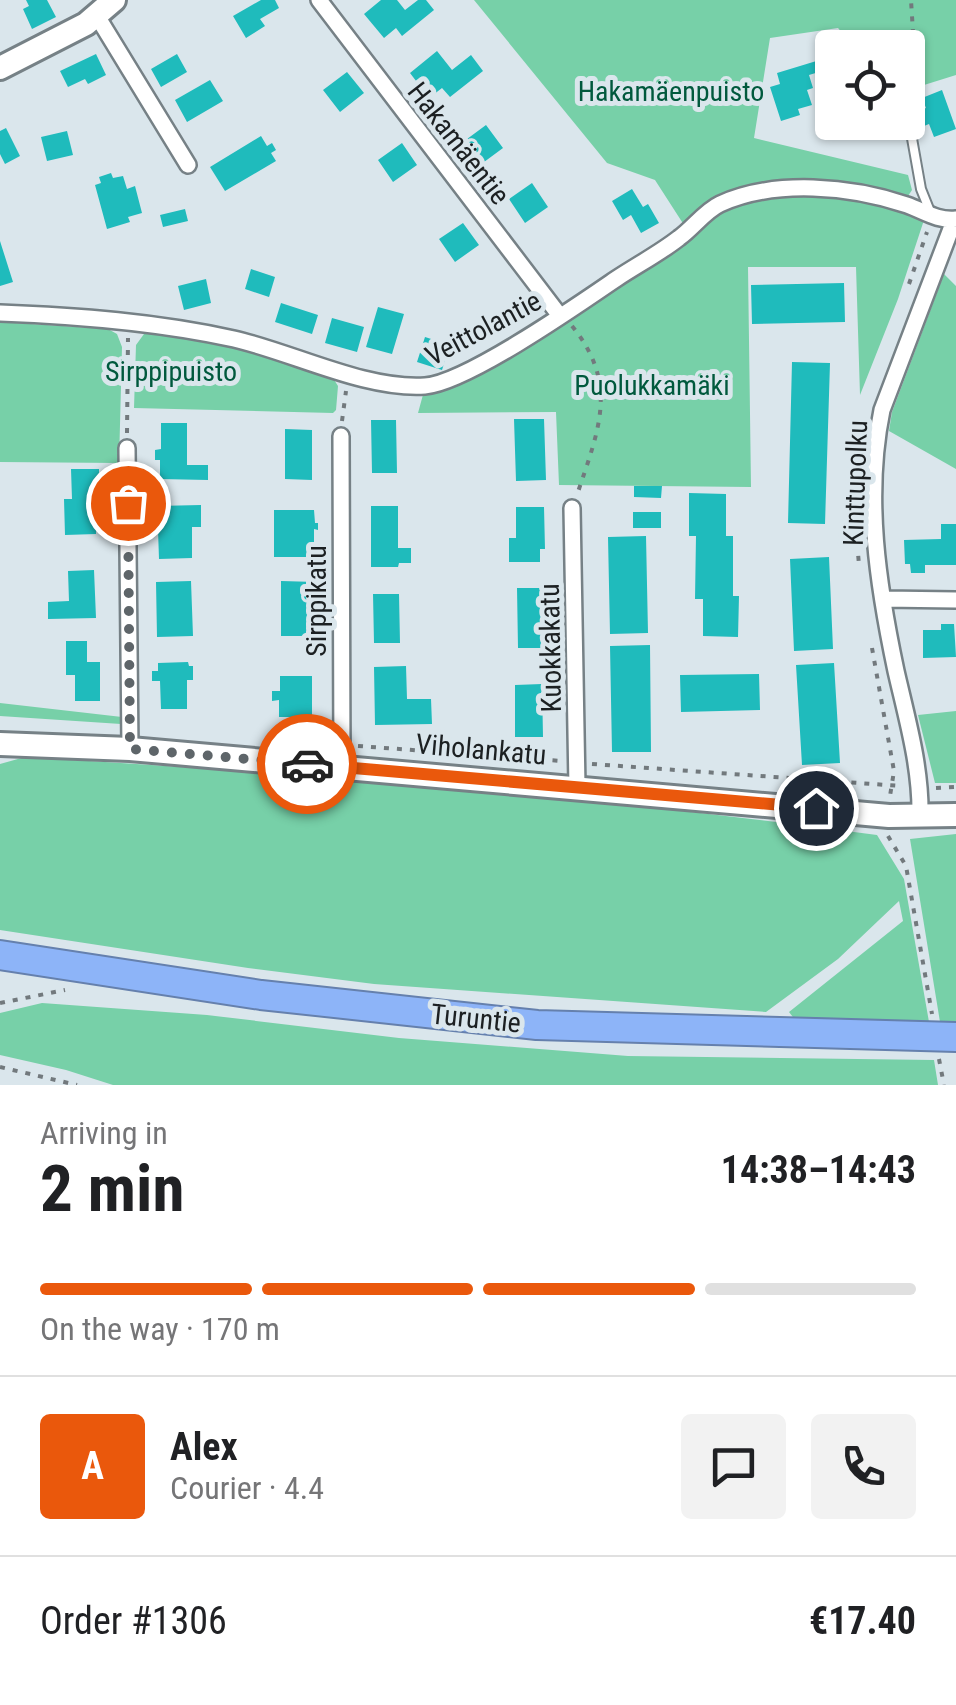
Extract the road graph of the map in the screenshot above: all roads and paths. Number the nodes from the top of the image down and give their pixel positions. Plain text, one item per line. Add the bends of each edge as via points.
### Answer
1 (319, 0) edge
2 (911, 0) edge
3 (105, 8) edge
4 (913, 30) edge
5 (0, 68) edge
6 (912, 140) edge
7 (188, 165) dead end
8 (932, 218) junction
9 (955, 220) edge
10 (0, 314) edge
11 (562, 315) junction
12 (128, 322) junction
13 (348, 374) junction
14 (340, 436) joint
15 (127, 448) joint
16 (572, 508) joint
17 (884, 599) junction
18 (956, 600) edge
19 (0, 744) edge
20 (130, 749) junction
21 (342, 756) junction
22 (577, 762) junction
23 (577, 787) junction
24 (956, 787) edge
25 (921, 788) junction
26 (956, 815) edge
27 (920, 816) junction
28 (0, 955) edge
29 (71, 989) dead end
30 (0, 1003) edge
31 (948, 1048) edge
32 (0, 1067) edge
33 (77, 1085) edge
34 (944, 1085) edge

1 - 11 street, Hakamäentie
2 - 4 path
3 - 5 main road
3 - 7 street
6 - 8 lane
8 - 9 street, Veittolantie
8 - 11 street, Veittolantie via 876,197 822,189 748,196 718,205
9 - 17 street, Kinttupolku via 878,430 873,528
10 - 12 street, Veittolantie
11 - 13 street, Veittolantie via 470,370 428,386
11 - 16 path via 600,377 602,402 598,435
12 - 13 street, Veittolantie via 233,339
12 - 15 path
13 - 14 path
14 - 21 street, Sirppikatu
15 - 20 street
16 - 22 street, Kuokkakatu
17 - 18 street
17 - 25 street, Kinttupolku
19 - 20 main road, Viholankatu
20 - 21 main road, Viholankatu
21 - 22 path
21 - 23 main road, Viholankatu
22 - 23 street, Kuokkakatu
22 - 25 path
23 - 27 main road, Viholankatu
24 - 25 path
25 - 27 street, Kinttupolku
26 - 27 main road, Viholankatu
28 - 31 highway, Turuntie via 261,995 537,1025
29 - 30 path
31 - 34 path
32 - 33 path

